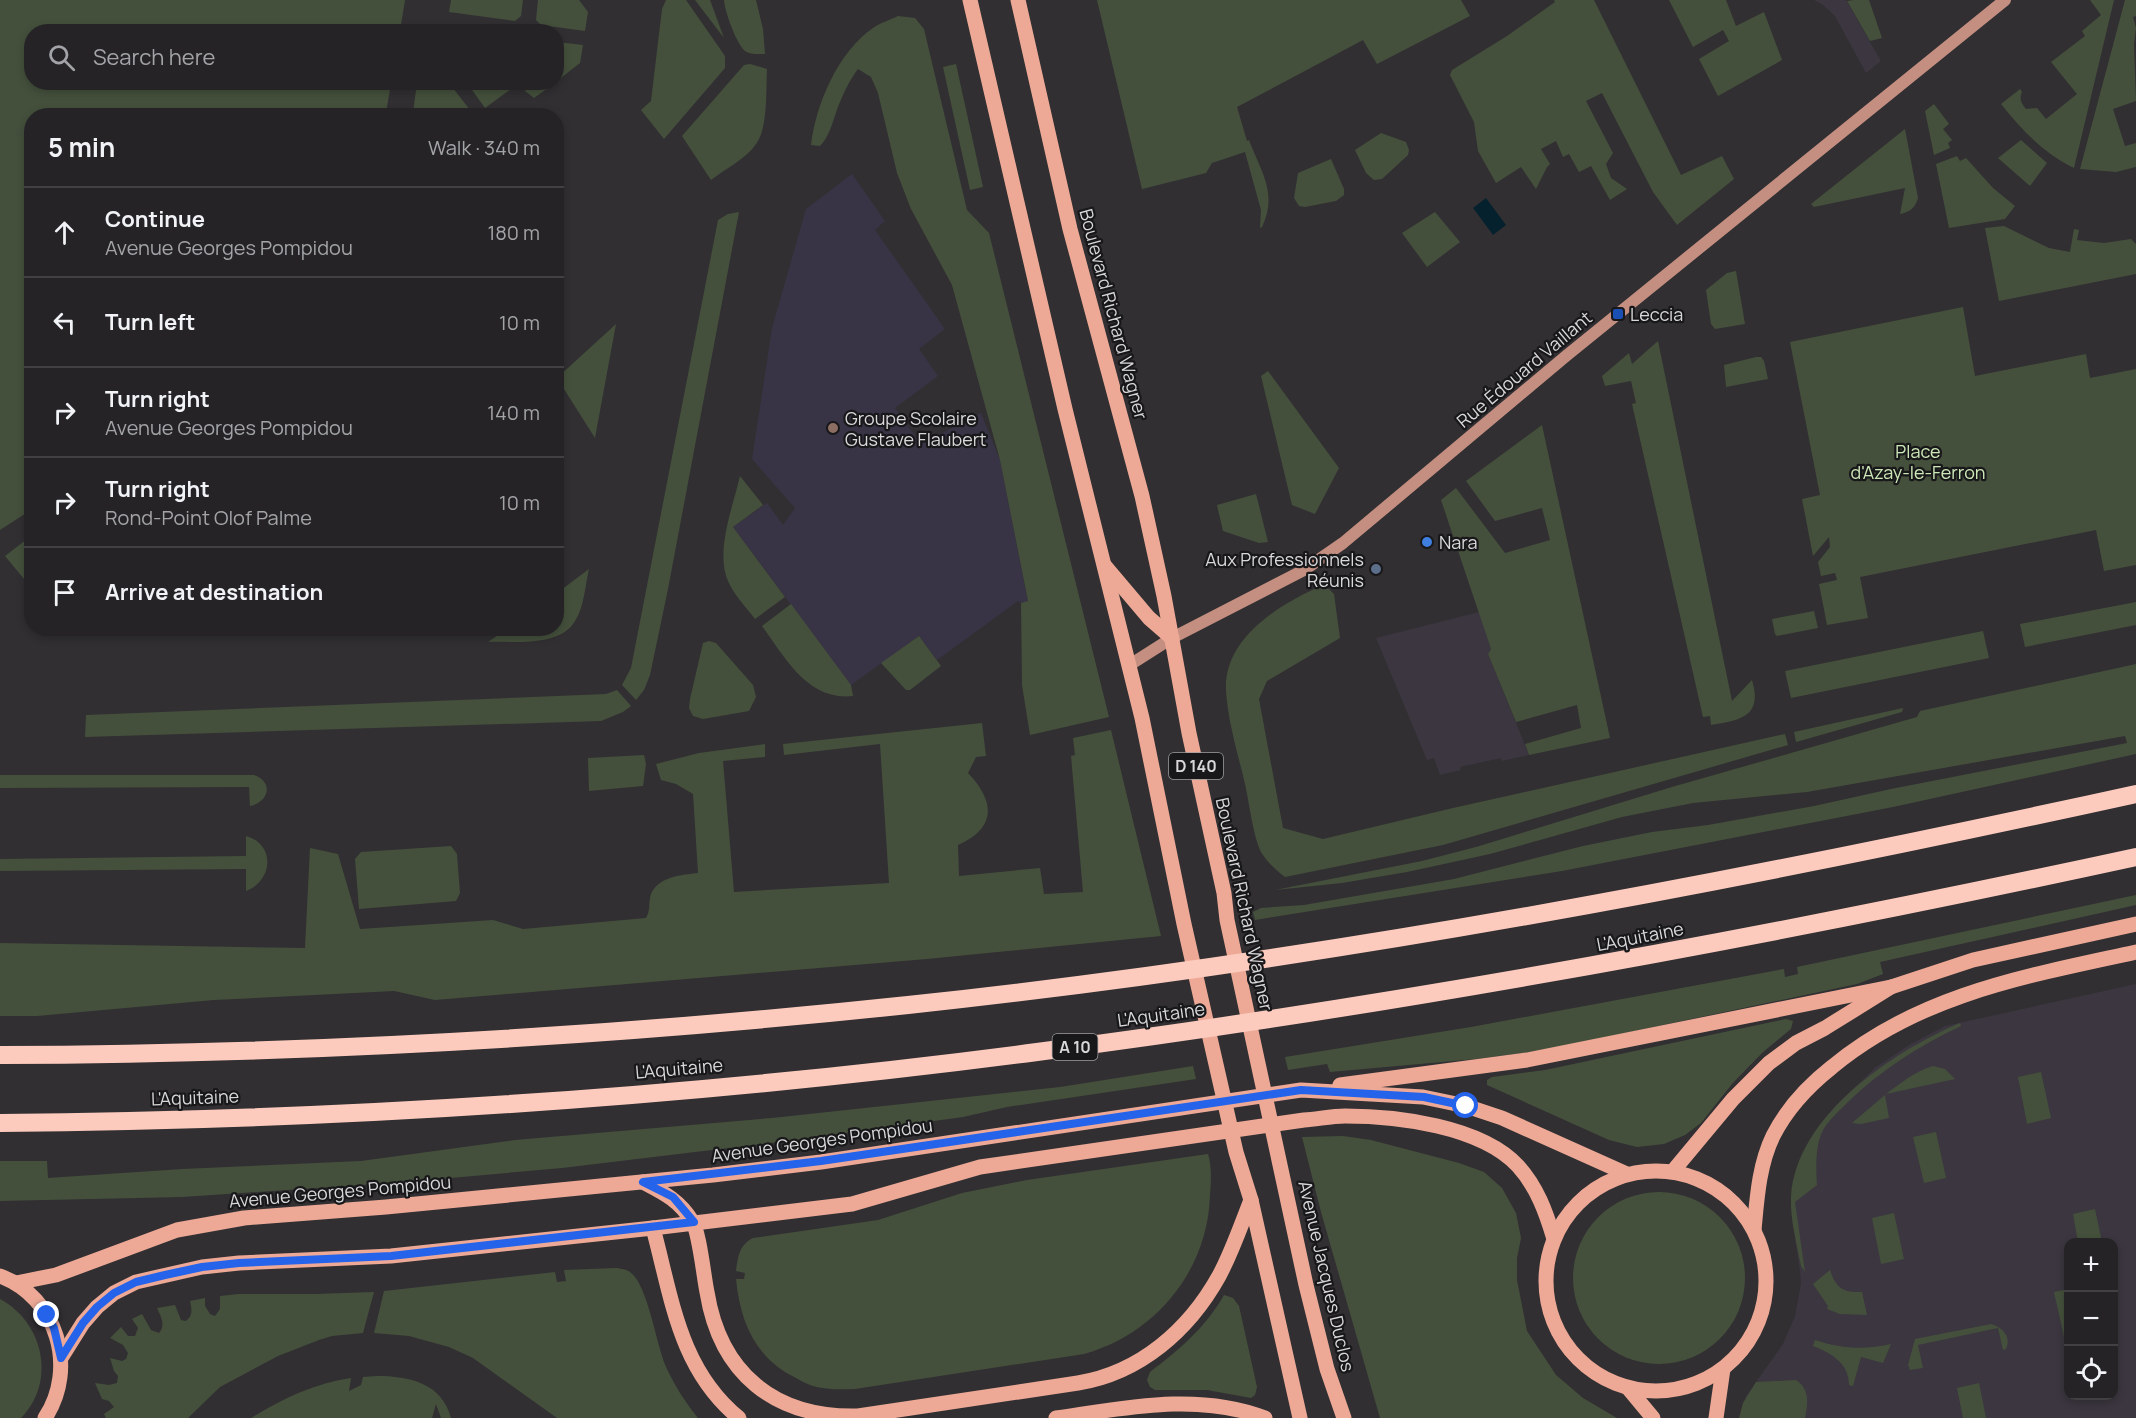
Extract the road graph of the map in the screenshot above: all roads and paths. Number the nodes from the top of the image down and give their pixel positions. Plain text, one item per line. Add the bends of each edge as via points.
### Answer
1 (970, 0) edge
2 (1017, 0) edge
3 (2005, 0) edge
4 (1102, 563) junction
5 (1172, 638) junction
6 (1128, 666) junction
7 (2136, 794) edge
8 (2136, 857) edge
9 (2136, 924) edge
10 (2136, 952) edge
11 (1891, 987) junction
12 (0, 1055) edge
13 (1301, 1090) junction
14 (0, 1123) edge
15 (1276, 1143) joint
16 (1673, 1171) junction
17 (1627, 1174) junction
18 (643, 1182) junction
19 (1251, 1200) junction
20 (694, 1222) junction
21 (653, 1228) junction
22 (1754, 1230) junction
23 (1554, 1239) junction
24 (0, 1276) edge
25 (16, 1283) junction
26 (61, 1358) junction
27 (1724, 1369) junction
28 (1628, 1388) junction
29 (45, 1418) edge
30 (739, 1418) edge
31 (1056, 1418) edge
32 (1265, 1418) edge
33 (1300, 1418) edge
34 (1344, 1418) edge
35 (1653, 1418) edge
36 (1716, 1418) edge

1 - 4 main road
2 - 5 main road, Boulevard Richard Wagner via 1070,229 1136,468
3 - 5 main road, Rue Édouard Vaillant via 1566,356 1343,543 1304,570
4 - 5 main road via 1149,618
4 - 6 main road
5 - 6 main road, Rue Édouard Vaillant
5 - 15 main road, Boulevard Richard Wagner / D 140 via 1227,920
6 - 19 main road via 1236,1152
7 - 12 highway via 1857,853 1501,919 1259,959 1024,991 780,1017 530,1036 276,1049
8 - 14 highway, L'Aquitaine / A 10 via 1881,911 1511,980 1269,1020 1032,1053 787,1080 547,1100 290,1115
9 - 11 main road via 1973,960
10 - 22 main road via 1981,988 1898,1023 1846,1055 1800,1096 1773,1137 1758,1190
11 - 13 main road via 1527,1060
11 - 16 main road via 1769,1063
13 - 17 main road, Avenue Georges Pompidou via 1424,1097 1466,1106
13 - 18 main road, Avenue Georges Pompidou via 821,1161
15 - 34 main road, Avenue Jacques Duclos via 1306,1285
16 - 17 main road
16 - 22 main road via 1698,1178 1720,1191 1740,1208
17 - 23 main road via 1596,1188 1571,1210
18 - 20 main road via 673,1197
18 - 25 main road, Avenue Georges Pompidou via 197,1225 56,1275
19 - 20 main road via 1219,1275 1195,1312 1171,1338 1138,1363 1092,1381 842,1417 815,1416 788,1407 761,1392 734,1364 719,1341 710,1312
19 - 33 main road
20 - 21 main road
20 - 23 main road via 852,1204 945,1176 1021,1161 1343,1116 1420,1123 1491,1145 1517,1165 1537,1192
21 - 26 main road via 391,1256 239,1263 165,1275 136,1282 114,1293 83,1323
21 - 30 main road via 688,1352 711,1390
22 - 27 main road via 1767,1278 1763,1306 1754,1333
23 - 28 main road via 1546,1269 1548,1300 1558,1330 1575,1356 1599,1376
24 - 25 main road
25 - 26 main road via 47,1315
26 - 29 main road via 54,1403
27 - 28 main road via 1702,1382 1678,1389 1653,1392
27 - 36 main road
28 - 35 main road
31 - 32 main road via 1179,1404 1234,1408

